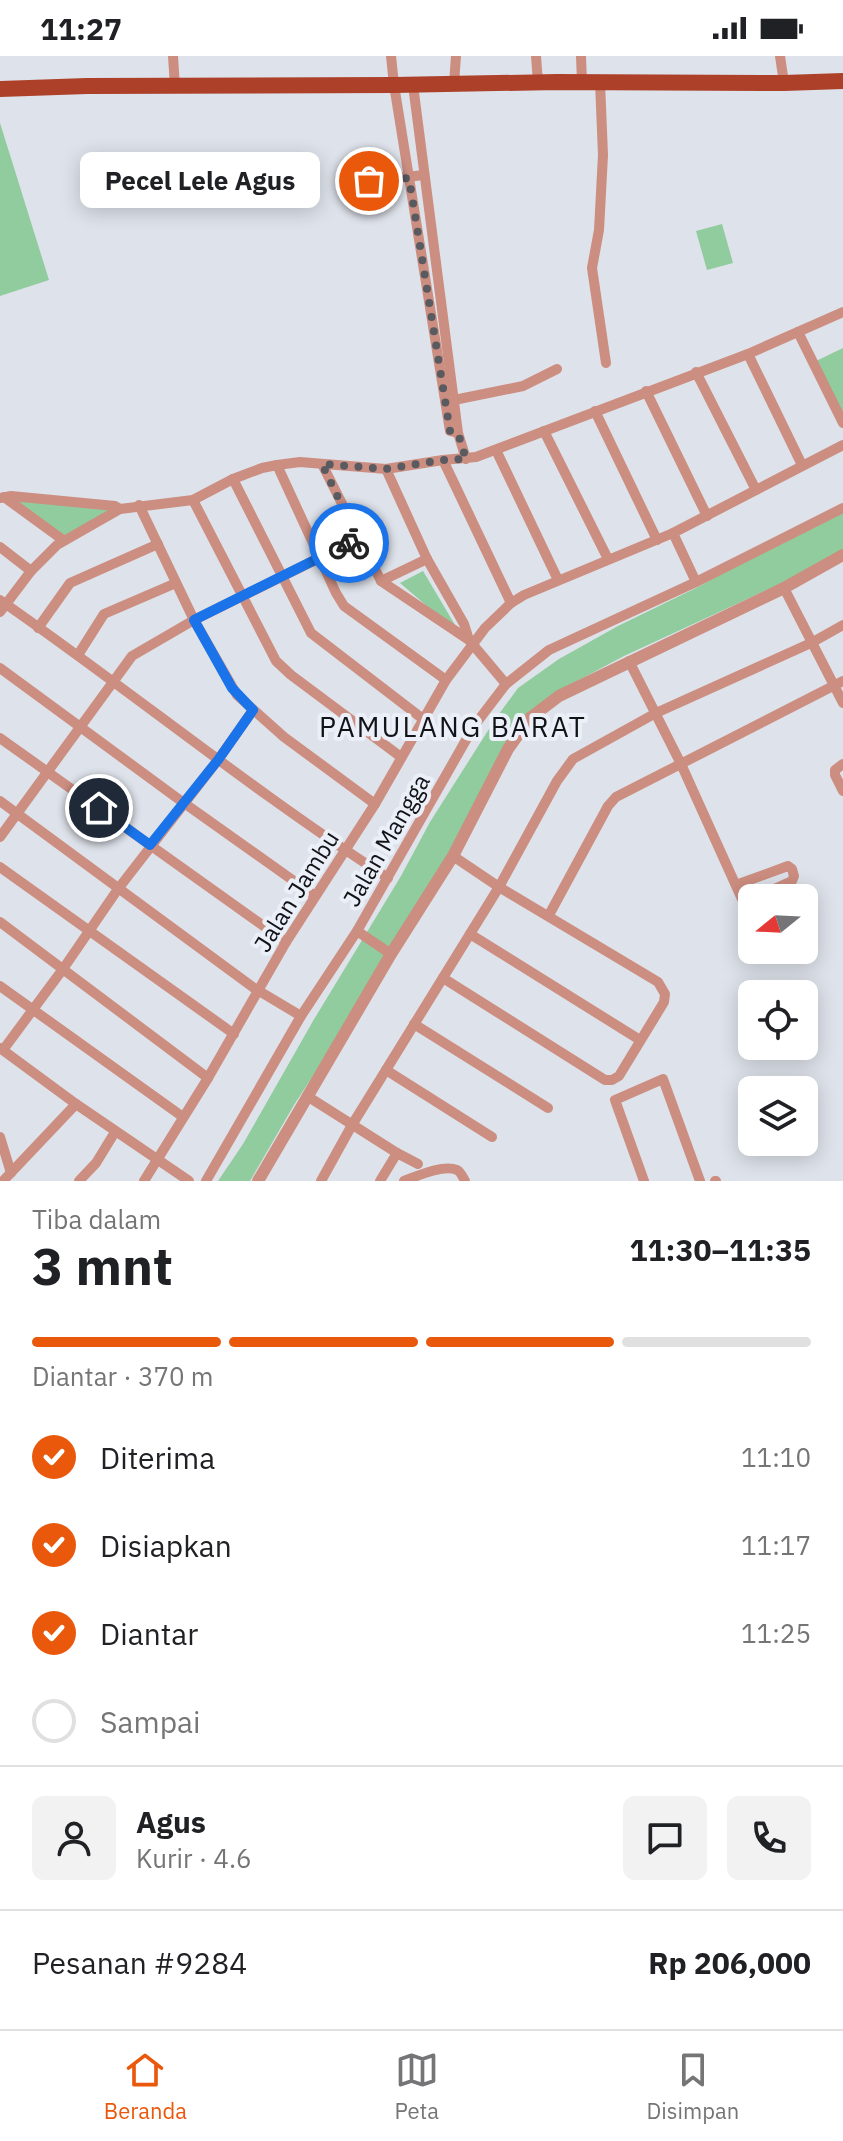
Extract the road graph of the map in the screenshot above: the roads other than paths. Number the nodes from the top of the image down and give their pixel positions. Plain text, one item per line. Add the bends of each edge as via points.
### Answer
1 (173, 56) edge
2 (391, 56) edge
3 (456, 56) edge
4 (536, 56) edge
5 (581, 56) edge
6 (780, 56) edge
7 (843, 81) edge
8 (582, 82) junction
9 (600, 82) junction
10 (538, 83) junction
11 (784, 83) junction
12 (454, 84) junction
13 (394, 85) junction
14 (413, 85) junction
15 (175, 87) junction
16 (0, 89) edge
17 (424, 175) junction
18 (409, 178) junction
19 (369, 181) dead end
20 (432, 280) junction
21 (843, 312) edge
22 (438, 322) junction
23 (798, 332) junction
24 (748, 354) junction
25 (606, 363) dead end
26 (557, 369) dead end
27 (696, 372) junction
28 (646, 391) junction
29 (454, 400) junction
30 (595, 411) junction
31 (843, 423) edge
32 (544, 431) junction
33 (458, 433) junction
34 (843, 445) edge
35 (496, 450) junction
36 (466, 459) junction
37 (443, 460) junction
38 (322, 464) junction
39 (277, 465) junction
40 (802, 465) junction
41 (386, 469) junction
42 (233, 479) junction
43 (756, 490) junction
44 (2, 498) edge
45 (193, 500) junction
46 (139, 505) junction
47 (843, 508) edge
48 (120, 509) junction
49 (707, 516) junction
50 (673, 533) junction
51 (358, 539) junction
52 (63, 540) junction
53 (657, 540) junction
54 (158, 544) junction
55 (0, 547) edge
56 (843, 555) edge
57 (320, 558) junction
58 (427, 559) junction
59 (608, 559) junction
60 (31, 571) junction
61 (282, 577) junction
62 (558, 580) junction
63 (381, 581) junction
64 (696, 582) junction
65 (176, 583) junction
66 (784, 588) junction
67 (243, 596) junction
68 (511, 603) junction
69 (2, 606) edge
70 (194, 620) junction
71 (843, 625) edge
72 (38, 628) junction
73 (470, 642) junction
74 (811, 643) junction
75 (78, 655) junction
76 (629, 661) junction
77 (0, 668) edge
78 (446, 680) junction
79 (113, 682) junction
80 (839, 683) edge
81 (506, 684) junction
82 (843, 703) edge
83 (253, 710) junction
84 (656, 713) junction
85 (423, 719) junction
86 (81, 727) junction
87 (0, 738) edge
88 (401, 757) junction
89 (218, 760) junction
90 (681, 764) junction
91 (839, 767) edge
92 (48, 771) junction
93 (843, 791) edge
94 (0, 801) edge
95 (184, 803) junction
96 (375, 804) junction
97 (17, 813) junction
98 (0, 837) edge
99 (150, 845) junction
100 (346, 850) junction
101 (453, 856) junction
102 (0, 867) edge
103 (388, 878) junction
104 (739, 884) edge
105 (785, 884) edge
106 (736, 885) edge
107 (499, 887) junction
108 (118, 889) junction
109 (315, 896) junction
110 (549, 915) junction
111 (0, 922) edge
112 (357, 931) junction
113 (89, 932) junction
114 (470, 934) junction
115 (286, 942) junction
116 (391, 954) junction
117 (63, 969) junction
118 (443, 978) junction
119 (0, 986) edge
120 (257, 990) junction
121 (33, 1009) junction
122 (301, 1016) junction
123 (414, 1024) junction
124 (234, 1034) junction
125 (640, 1040) junction
126 (1, 1049) edge
127 (386, 1070) junction
128 (208, 1078) junction
129 (307, 1096) junction
130 (76, 1104) junction
131 (548, 1108) dead end
132 (183, 1117) junction
133 (352, 1125) junction
134 (115, 1132) junction
135 (0, 1137) edge
136 (492, 1137) dead end
137 (397, 1153) junction
138 (158, 1162) junction
139 (418, 1164) dead end
140 (388, 1168) junction
141 (7, 1177) edge
142 (79, 1181) edge
143 (144, 1181) edge
144 (189, 1181) edge
145 (206, 1181) edge
146 (258, 1181) edge
147 (321, 1181) edge
148 (380, 1181) edge
149 (403, 1181) edge
150 (465, 1181) edge
151 (644, 1181) edge
152 (700, 1181) edge

1 - 15 street
2 - 13 street
3 - 12 street
4 - 10 street
5 - 8 street
6 - 11 street
7 - 11 main road
8 - 9 main road
8 - 10 main road
9 - 11 main road
9 - 25 street via 603,155 592,268
10 - 12 main road
12 - 14 main road
13 - 14 main road
13 - 15 main road
13 - 18 street
14 - 17 street
15 - 16 main road
17 - 18 street
17 - 20 street
18 - 19 street
18 - 20 street
20 - 22 street
21 - 23 street
22 - 29 street
22 - 33 street via 450,431
23 - 24 street
23 - 31 street
24 - 27 street
24 - 40 street
26 - 29 street via 523,386
27 - 28 street
27 - 43 street
28 - 30 street
28 - 49 street
29 - 33 street
30 - 32 street
30 - 53 street
32 - 35 street
32 - 59 street
33 - 36 street
34 - 40 street, Jalan Jambu
35 - 36 street
35 - 62 street
36 - 37 street
37 - 41 street
37 - 68 street
38 - 39 street
38 - 41 street
38 - 51 street
39 - 42 street
39 - 57 street
40 - 43 street, Jalan Jambu
41 - 58 street
42 - 45 street
42 - 61 street
43 - 49 street, Jalan Jambu
44 - 48 street
44 - 52 street
45 - 46 street
45 - 67 street
46 - 48 street
46 - 54 street
47 - 64 street, Jalan Mangga
48 - 52 street
49 - 50 street, Jalan Jambu
50 - 53 street, Jalan Jambu
50 - 64 street
51 - 57 street
51 - 63 street
52 - 60 street
53 - 59 street, Jalan Jambu
54 - 65 street
54 - 72 street via 70,583
55 - 60 street
56 - 66 street
57 - 61 street
57 - 78 street via 344,606
58 - 63 street
58 - 73 street
59 - 62 street, Jalan Jambu
60 - 69 street
61 - 67 street
61 - 85 street via 316,639
62 - 68 street, Jalan Jambu
63 - 73 street
64 - 81 street, Jalan Mangga via 549,650
65 - 70 street
65 - 75 street via 104,614
66 - 74 street
66 - 76 street
67 - 70 street
67 - 88 street via 282,668
68 - 73 street, Jalan Jambu
69 - 72 street
70 - 79 street via 136,653
70 - 83 street via 232,688
71 - 74 street
72 - 75 street
73 - 78 street, Jalan Jambu
73 - 81 street
74 - 80 street
74 - 84 street
75 - 79 street
76 - 84 street
76 - 101 street via 559,696 530,718 508,749
77 - 86 street
78 - 85 street, Jalan Jambu
79 - 86 street
79 - 89 street
80 - 82 street
80 - 90 street
81 - 103 street, Jalan Mangga via 474,726
83 - 89 street
83 - 96 street
84 - 90 street
84 - 107 street via 573,759
85 - 88 street, Jalan Jambu
86 - 92 street
86 - 95 street
87 - 92 street
88 - 96 street, Jalan Jambu
89 - 95 street
89 - 100 street
90 - 106 street
90 - 110 street via 627,790 608,806
91 - 93 street via 835,775
92 - 97 street
92 - 99 street
94 - 97 street
95 - 99 street
95 - 109 street
96 - 100 street, Jalan Jambu
97 - 98 street
97 - 108 street
99 - 108 street
99 - 115 street
100 - 103 street
100 - 109 street, Jalan Jambu
101 - 107 street
101 - 116 street
102 - 113 street
103 - 112 street, Jalan Mangga
104 - 105 street via 788,866 794,876
107 - 110 street
107 - 114 street
108 - 113 street
108 - 120 street
109 - 115 street, Jalan Jambu
110 - 125 street via 663,988 664,1002
111 - 117 street
112 - 116 street
112 - 122 street, Jalan Mangga
113 - 117 street
113 - 124 street
114 - 118 street
114 - 125 street
115 - 120 street, Jalan Jambu
116 - 129 street
117 - 121 street
117 - 128 street
118 - 123 street
118 - 125 street via 605,1080 619,1076
119 - 121 street
120 - 122 street
120 - 124 street, Jalan Jambu
121 - 126 street
121 - 132 street
122 - 145 street, Jalan Mangga
123 - 127 street
123 - 131 street
124 - 128 street, Jalan Jambu
126 - 130 street
127 - 133 street
127 - 136 street
128 - 132 street, Jalan Jambu
129 - 133 street
129 - 146 street
130 - 134 street
130 - 141 street
132 - 138 street, Jalan Jambu
133 - 137 street
133 - 147 street
134 - 138 street
134 - 142 street
135 - 141 street
137 - 139 street
137 - 140 street
138 - 143 street, Jalan Jambu
138 - 144 street
140 - 148 street
140 - 149 street
149 - 150 street via 429,1170 453,1170
151 - 152 street via 615,1100 663,1079

